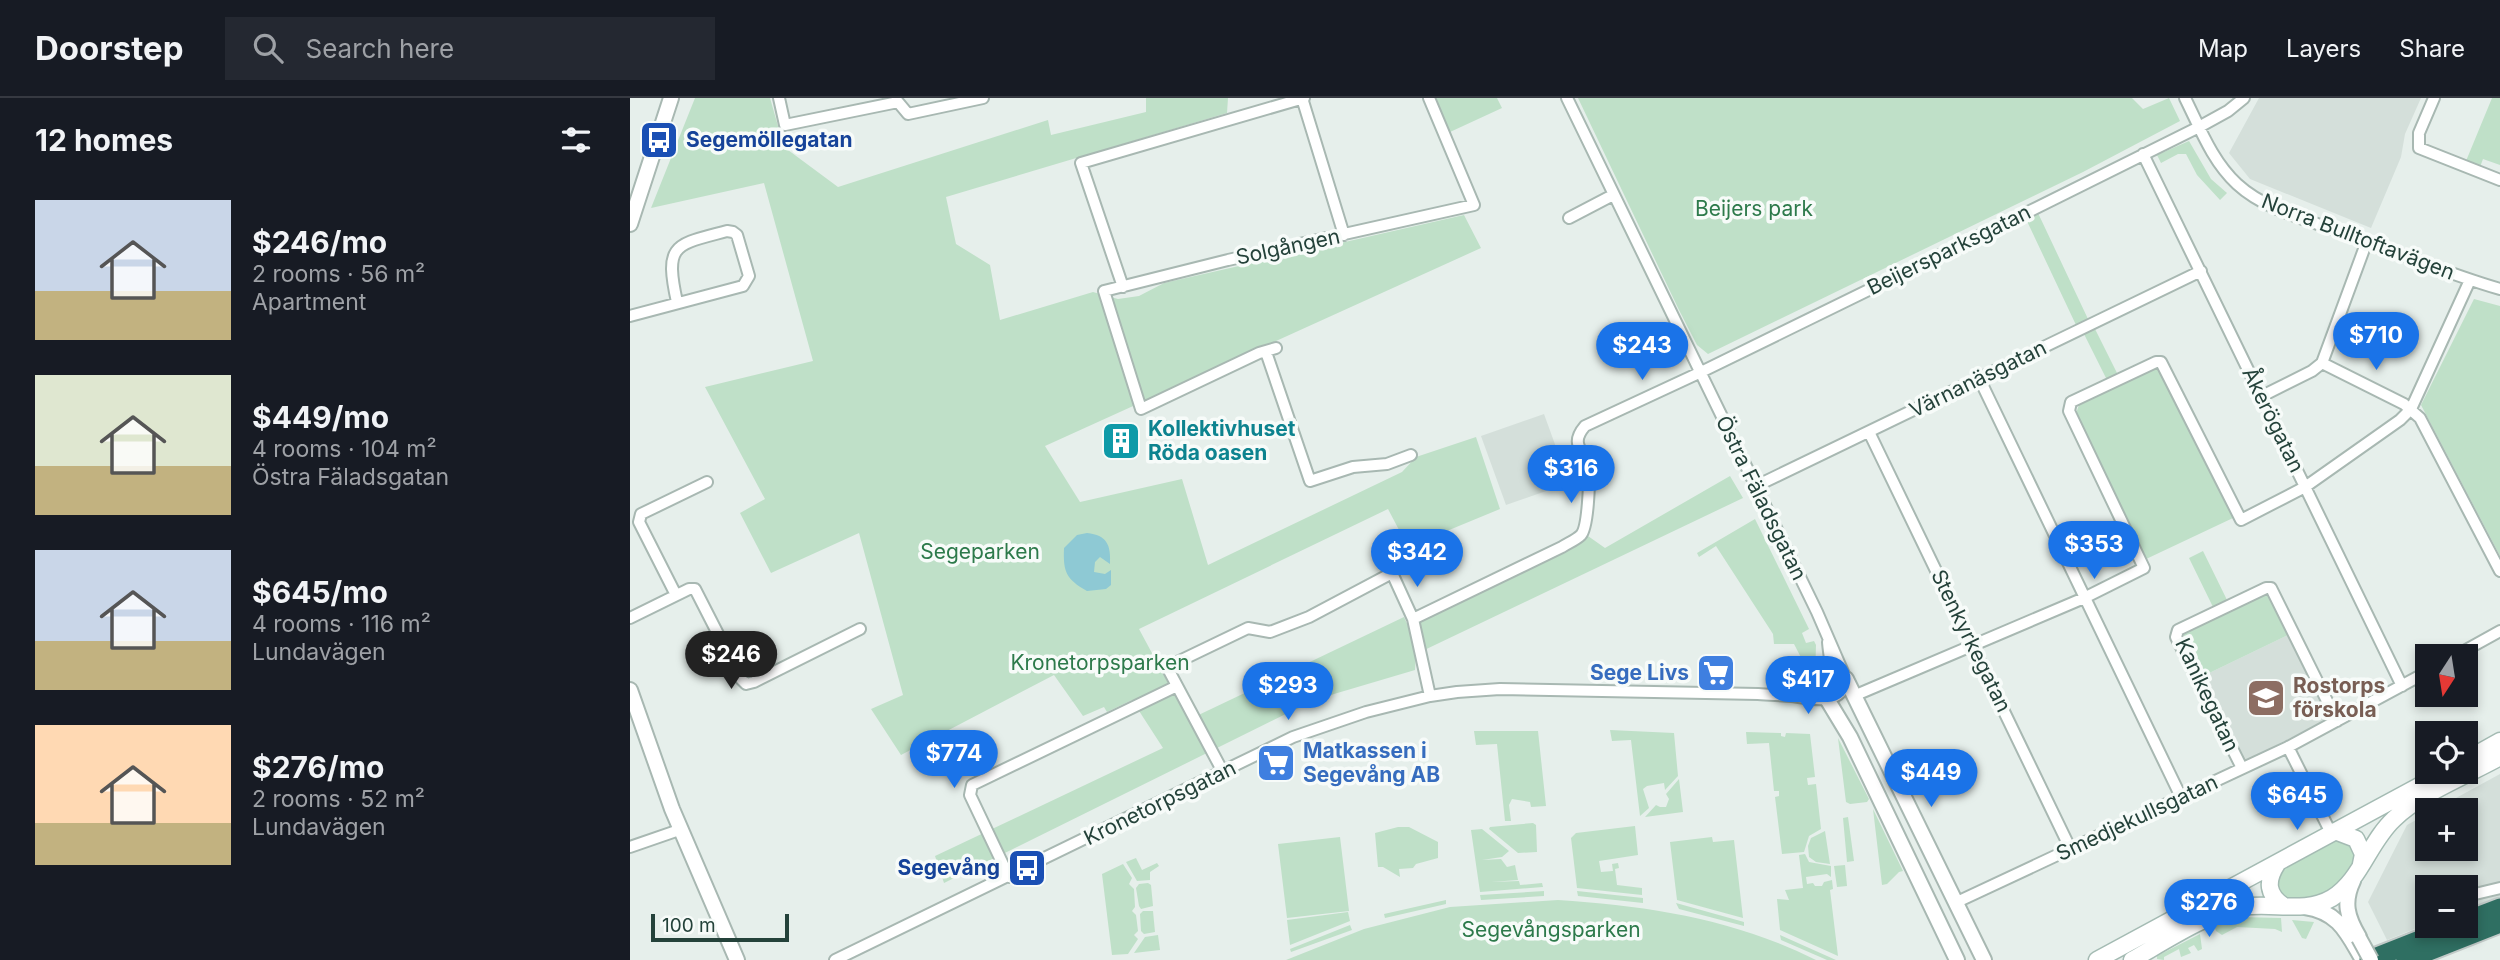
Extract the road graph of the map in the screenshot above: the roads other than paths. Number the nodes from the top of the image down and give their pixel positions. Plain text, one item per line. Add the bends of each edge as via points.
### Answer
1 (671, 98) edge
2 (680, 98) edge
3 (779, 98) edge
4 (983, 98) edge
5 (1302, 98) edge
6 (1429, 98) edge
7 (1567, 98) edge
8 (2185, 98) edge
9 (2244, 98) edge
10 (2434, 98) edge
11 (897, 100) edge
12 (2199, 127) junction
13 (661, 134) junction
14 (2143, 154) junction
15 (2500, 180) edge
16 (1613, 195) junction
17 (1569, 218) dead end
18 (630, 224) edge
19 (1344, 234) junction
20 (2367, 242) junction
21 (2200, 271) junction
22 (2470, 280) junction
23 (1123, 287) junction
24 (2500, 289) edge
25 (677, 302) junction
26 (630, 316) edge
27 (2322, 363) junction
28 (1699, 373) junction
29 (1979, 378) junction
30 (2260, 397) junction
31 (2411, 409) junction
32 (1869, 432) junction
33 (1411, 455) dead end
34 (708, 482) dead end
35 (1756, 486) junction
36 (2305, 487) junction
37 (2500, 571) edge
38 (676, 595) junction
39 (2084, 598) junction
40 (630, 618) edge
41 (1413, 619) junction
42 (860, 629) dead end
43 (2500, 631) edge
44 (1827, 634) junction
45 (2477, 644) edge
46 (1974, 645) junction
47 (1831, 677) junction
48 (1846, 678) junction
49 (2415, 679) edge
50 (1177, 686) junction
51 (2402, 686) junction
52 (630, 690) edge
53 (1825, 695) junction
54 (1856, 695) junction
55 (1430, 696) junction
56 (2337, 721) junction
57 (2500, 741) edge
58 (2288, 747) junction
59 (2478, 753) edge
60 (2500, 757) edge
61 (2242, 768) junction
62 (1223, 772) junction
63 (2423, 784) edge
64 (2181, 797) junction
65 (682, 830) junction
66 (2333, 832) junction
67 (630, 847) edge
68 (2071, 849) junction
69 (2277, 864) junction
70 (2358, 870) junction
71 (1009, 877) junction
72 (2500, 888) edge
73 (2478, 893) edge
74 (1957, 902) junction
75 (2292, 906) junction
76 (2500, 908) edge
77 (2478, 916) edge
78 (2500, 923) edge
79 (2425, 938) edge
80 (2356, 940) junction
81 (1979, 958) edge
82 (737, 960) edge
83 (835, 960) edge
84 (1957, 960) edge
85 (2097, 960) edge
86 (2132, 960) edge
87 (2362, 960) edge
88 (2370, 960) edge
89 (2406, 960) edge

1 - 13 street
2 - 13 street
3 - 11 street via 785,125
4 - 11 street via 908,114
5 - 19 street
5 - 23 street via 1081,163
6 - 19 street, Solgången via 1474,205
7 - 16 street, Östra Fäladsgatan
8 - 12 street, Norra Bulltoftavägen
9 - 12 street, Beijersparksgatan
10 - 15 street via 2419,133 2419,148
12 - 14 street, Beijersparksgatan
12 - 20 street, Norra Bulltoftavägen via 2219,165 2238,186 2278,208
13 - 18 street
14 - 21 street, Åkerögatan
14 - 28 street, Beijersparksgatan
16 - 17 street
16 - 28 street, Östra Fäladsgatan
19 - 23 street, Solgången
20 - 22 street, Norra Bulltoftavägen
20 - 27 street
21 - 29 street, Värnanäsgatan
21 - 30 street, Åkerögatan
22 - 24 street, Norra Bulltoftavägen
22 - 31 street
23 - 33 street, Solgången via 1104,292 1141,409 1271,350 1310,481
25 - 25 street via 747,282 737,235 727,231 677,248 671,267
25 - 26 street
27 - 30 street
27 - 31 street
28 - 35 street, Östra Fäladsgatan
28 - 41 street, Beijersparksgatan via 1584,426 1578,433 1576,442 1588,468 1588,499 1580,536
29 - 32 street, Värnanäsgatan
29 - 39 street
30 - 36 street, Åkerögatan
31 - 36 street
31 - 37 street via 2420,418
32 - 35 street, Värnanäsgatan
32 - 46 street, Stenkyrkegatan
34 - 38 street via 639,517
35 - 44 street, Östra Fäladsgatan
36 - 39 street via 2241,520 2161,362 2071,402 2069,411 2144,568
36 - 51 street, Åkerögatan
38 - 40 street
38 - 42 street via 695,589 746,684
39 - 46 street
39 - 64 street
41 - 50 street via 1392,573 1309,617 1270,632 1248,628 1167,667
41 - 55 street
43 - 45 street
44 - 47 street, Östra Fäladsgatan
44 - 48 street, Östra Fäladsgatan
46 - 54 street
46 - 68 street, Stenkyrkegatan
47 - 48 street
47 - 53 street
48 - 53 street via 1843,689
48 - 54 street, Östra Fäladsgatan
49 - 51 street, Smedjekullsgatan
50 - 62 street
50 - 71 street via 972,785 970,794
51 - 56 street, Smedjekullsgatan
52 - 65 street
53 - 55 street, Kronetorpsgatan via 1812,701 1792,696 1500,690
53 - 84 street via 1850,737
54 - 74 street, Östra Fäladsgatan
55 - 62 street, Kronetorpsgatan via 1293,737
56 - 58 street, Smedjekullsgatan
56 - 61 street, Kanikegatan via 2271,588 2266,588 2176,633
57 - 59 main road
58 - 61 street, Smedjekullsgatan
58 - 66 street
60 - 70 main road via 2394,818
61 - 64 street, Smedjekullsgatan
62 - 71 street, Kronetorpsgatan
63 - 66 main road
64 - 68 street, Smedjekullsgatan
65 - 67 street
65 - 82 street
66 - 69 main road
66 - 70 main road via 2356,839 2363,854
68 - 74 street, Smedjekullsgatan
69 - 75 main road via 2269,887 2274,900
69 - 85 main road
70 - 75 main road via 2339,894 2328,900
70 - 80 street via 2347,895 2346,913
71 - 83 street, Kronetorpsgatan
72 - 73 street
74 - 81 street, Östra Fäladsgatan
75 - 80 street via 2326,912
75 - 86 main road via 2240,907 2223,912
76 - 77 highway
78 - 89 highway
79 - 88 highway
80 - 87 street
80 - 88 street, bridge

